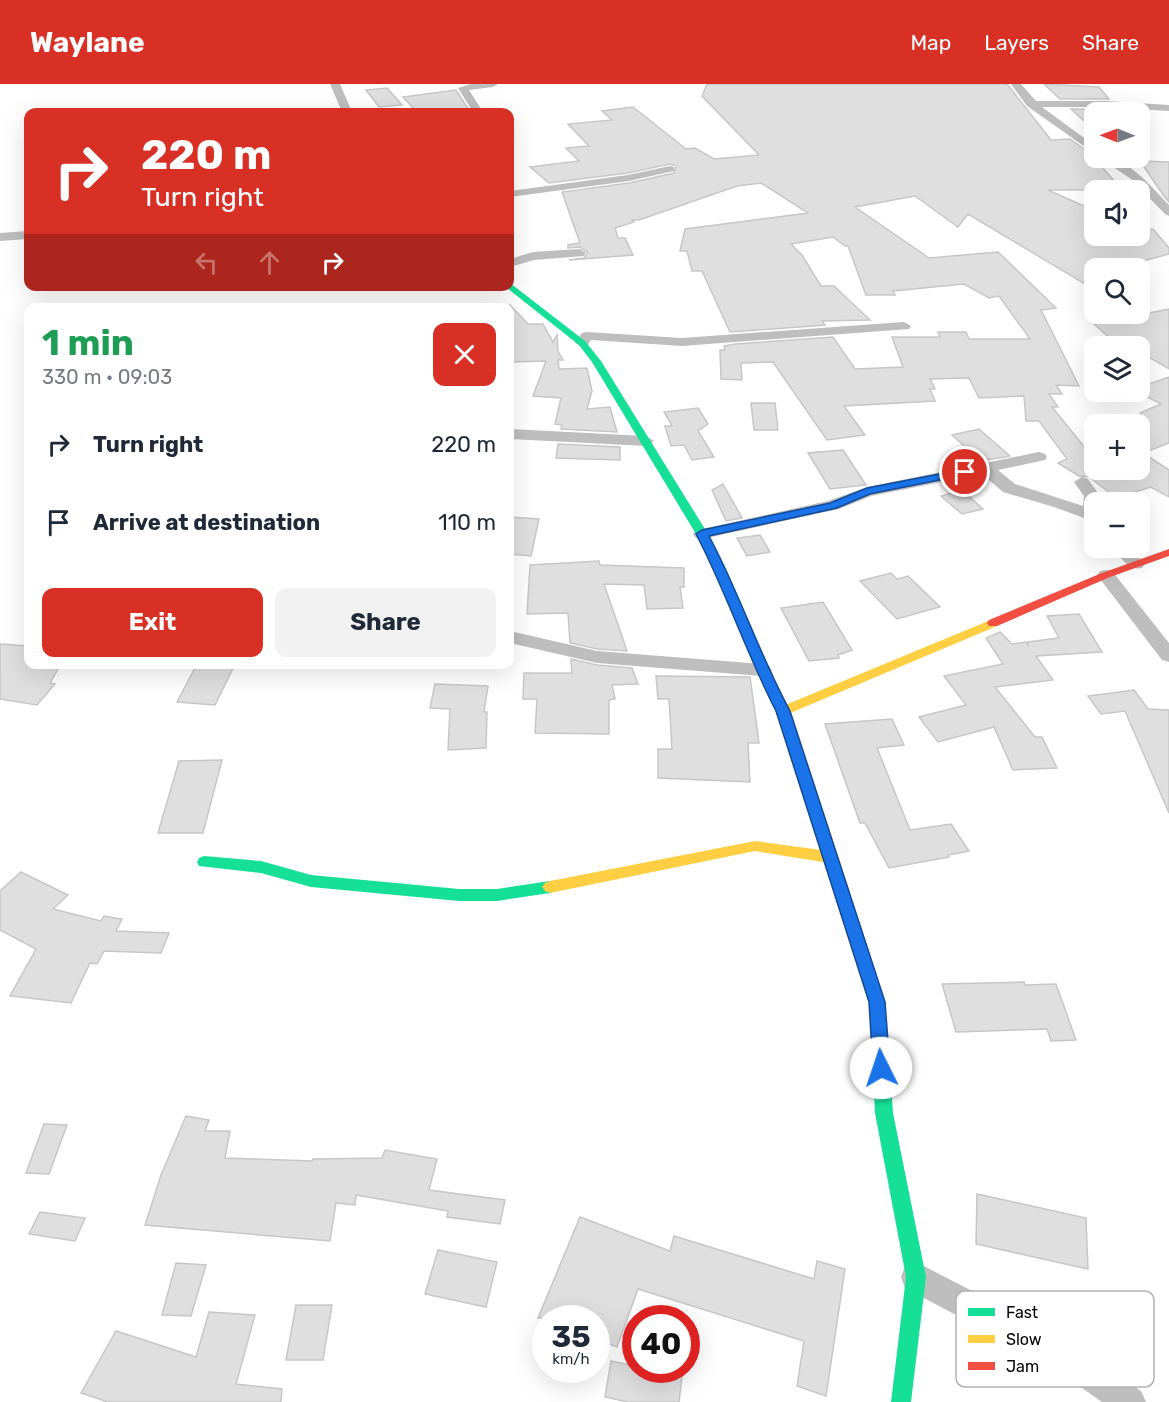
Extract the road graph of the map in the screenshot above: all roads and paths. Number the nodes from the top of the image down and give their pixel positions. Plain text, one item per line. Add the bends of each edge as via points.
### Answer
1 (335, 84) edge
2 (493, 84) edge
3 (1016, 84) edge
4 (1031, 104) junction
5 (345, 108) edge
6 (476, 108) edge
7 (1169, 108) edge
8 (1084, 143) edge
9 (1121, 168) edge
10 (670, 170) dead end
11 (514, 193) edge
12 (1169, 212) edge
13 (24, 235) edge
14 (0, 237) edge
15 (580, 253) dead end
16 (514, 262) edge
17 (514, 289) edge
18 (904, 326) dead end
19 (582, 343) junction
20 (514, 434) edge
21 (646, 441) junction
22 (1039, 457) dead end
23 (985, 468) junction
24 (1082, 482) dead end
25 (1089, 492) edge
26 (1084, 513) edge
27 (702, 534) junction
28 (1169, 552) edge
29 (1131, 558) edge
30 (1136, 564) junction
31 (1106, 574) junction
32 (514, 638) edge
33 (1169, 656) edge
34 (762, 670) junction
35 (783, 711) junction
36 (829, 857) junction
37 (204, 862) dead end
38 (916, 1277) junction
39 (956, 1298) edge
40 (1108, 1387) edge
41 (901, 1402) edge
42 (1130, 1402) edge

1 - 5 street
2 - 6 street via 463,88
3 - 4 street
4 - 7 street
4 - 8 street
9 - 12 street
10 - 11 street
13 - 14 street
15 - 16 street via 533,256
17 - 19 street
18 - 19 street via 682,342 587,336
19 - 21 street
20 - 21 street
21 - 27 street
22 - 23 street
23 - 26 street via 1009,488
23 - 27 street via 867,492 833,505
24 - 25 street
27 - 34 street via 722,571
28 - 30 street
29 - 30 street
30 - 31 street
31 - 33 street
31 - 35 street
32 - 34 street via 597,657
34 - 35 street
35 - 36 street
36 - 37 street via 755,846 497,895 311,881 261,867
36 - 38 street via 877,1002 884,1113
38 - 39 street
38 - 41 street
40 - 42 street

